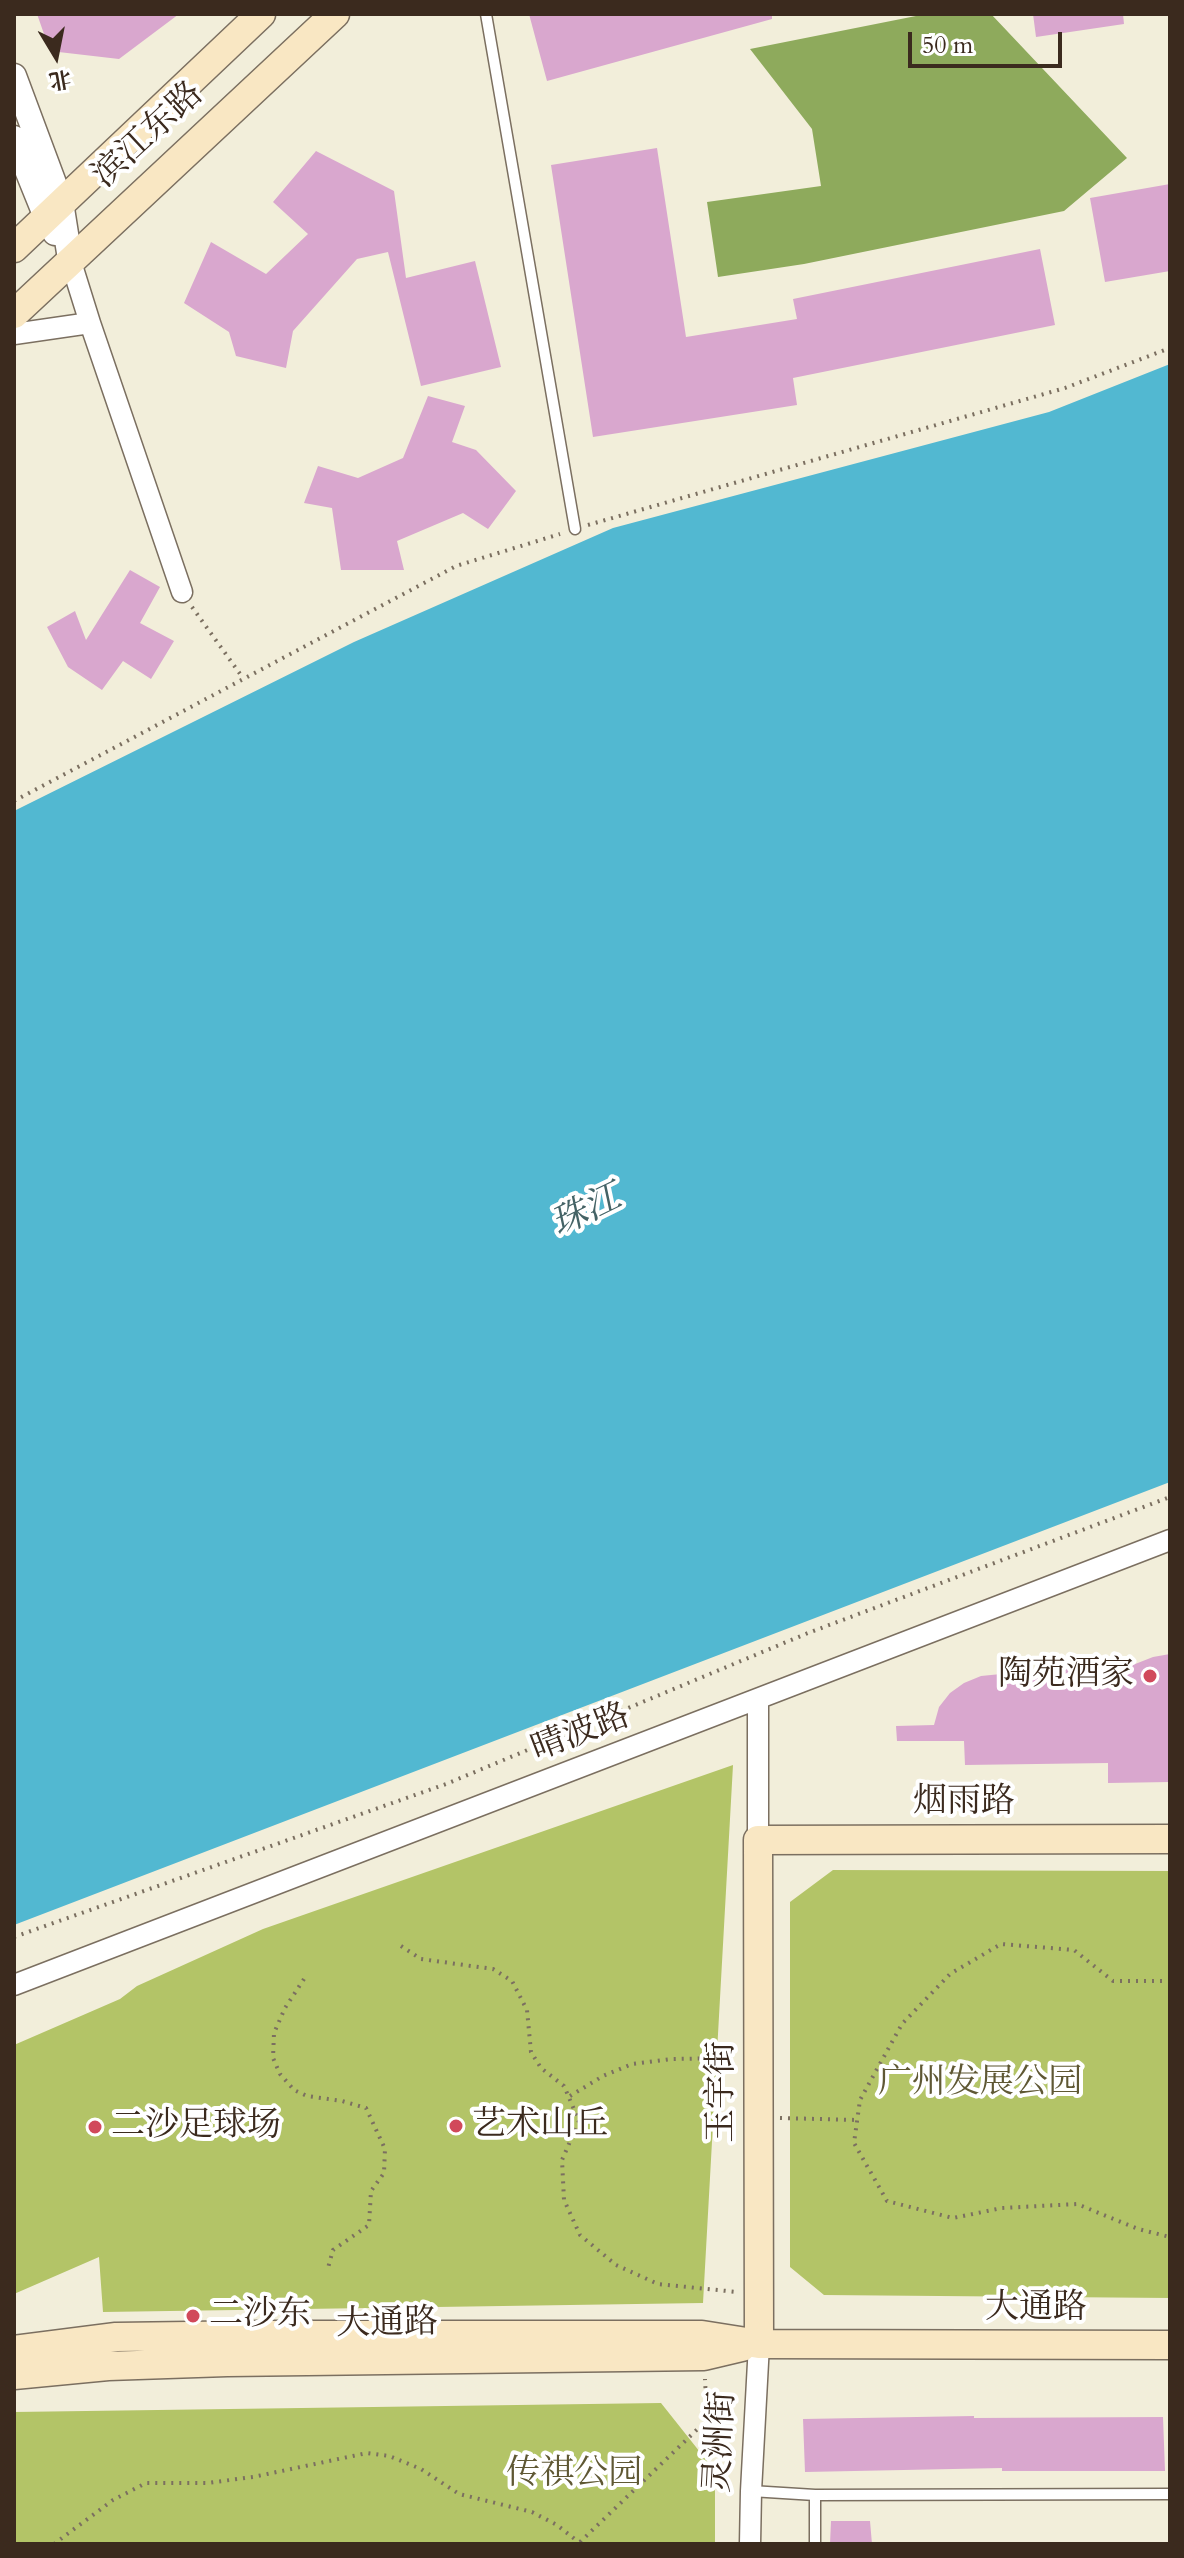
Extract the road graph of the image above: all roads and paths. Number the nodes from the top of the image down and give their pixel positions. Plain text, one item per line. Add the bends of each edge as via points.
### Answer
1 (261, 14) edge
2 (335, 14) edge
3 (486, 14) edge
4 (14, 76) edge
5 (14, 138) edge
6 (54, 210) junction
7 (14, 248) edge
8 (70, 259) junction
9 (14, 314) edge
10 (90, 323) junction
11 (14, 334) edge
12 (1170, 348) edge
13 (575, 529) junction
14 (182, 592) joint
15 (244, 679) junction
16 (14, 801) edge
17 (1170, 1497) edge
18 (1170, 1540) edge
19 (758, 1701) junction
20 (1170, 1839) edge
21 (758, 1840) junction
22 (14, 1937) edge
23 (401, 1946) dead end
24 (304, 1979) dead end
25 (1170, 1981) edge
26 (14, 1985) edge
27 (735, 2058) dead end
28 (569, 2096) junction
29 (759, 2118) junction
30 (857, 2120) junction
31 (1170, 2237) edge
32 (328, 2268) dead end
33 (759, 2295) junction
34 (759, 2344) junction
35 (1170, 2345) edge
36 (14, 2350) edge
37 (704, 2356) junction
38 (14, 2375) edge
39 (751, 2491) junction
40 (1170, 2494) edge
41 (815, 2495) junction
42 (581, 2543) edge
43 (54, 2544) edge
44 (750, 2544) edge
45 (815, 2544) edge

1 - 6 main road, 滨江东路
2 - 8 main road, 滨江东路
3 - 13 lane
4 - 6 street
5 - 6 street
6 - 7 main road, 滨江东路
6 - 8 street
8 - 9 main road, 滨江东路
8 - 10 street
10 - 11 street
10 - 14 street
12 - 13 path via 1065,388
13 - 15 path via 456,566
14 - 15 path
15 - 16 path
17 - 22 path via 808,1633 446,1784
18 - 19 street, 晴波路
19 - 21 street
19 - 26 street, 晴波路
20 - 21 main road, 烟雨路
21 - 29 main road, 玉宇街
23 - 28 path via 421,1959 493,1969 512,1981 527,2010 531,2052
24 - 32 path via 274,2033 273,2058 280,2074 307,2096 366,2108 385,2149 384,2173 371,2191 369,2225 333,2250
25 - 30 path via 1113,1981 1074,1950 1001,1944 950,1974 902,2024 860,2100
27 - 28 path via 632,2064
28 - 33 path via 579,2121 562,2160 564,2200 580,2235 616,2265 658,2284
29 - 30 path
29 - 33 main road, 玉宇街
30 - 31 path via 854,2143 887,2201 953,2218 1002,2208 1077,2204
33 - 34 main road, 玉宇街
34 - 35 main road, 大通路
34 - 36 main road, 大通路 via 702,2335 263,2335 116,2337
34 - 37 main road, 大通路
34 - 39 street, 灵洲街
37 - 38 main road, 大通路 via 227,2362
37 - 42 path via 707,2420
39 - 41 lane
39 - 44 street, 灵洲街
40 - 41 lane
41 - 45 lane
42 - 43 path via 532,2512 459,2494 421,2469 367,2453 253,2477 146,2483 113,2500

